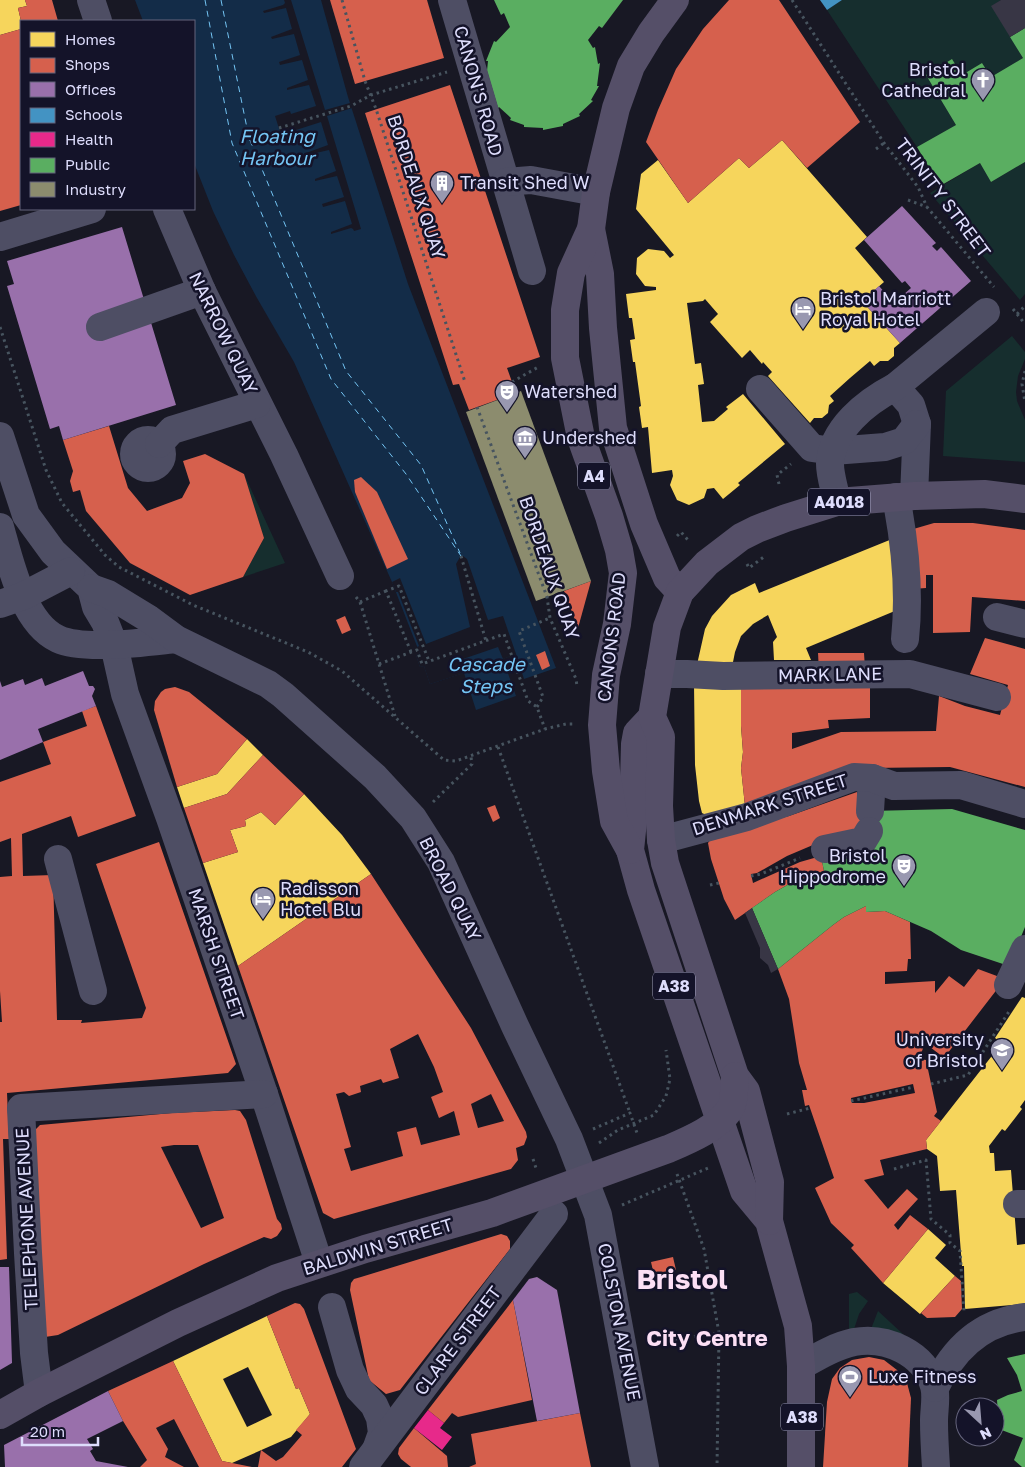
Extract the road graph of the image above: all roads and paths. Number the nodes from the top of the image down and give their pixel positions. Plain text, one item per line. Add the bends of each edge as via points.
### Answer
1 (91, 0) edge
2 (342, 0) edge
3 (452, 0) edge
4 (675, 0) edge
5 (792, 0) edge
6 (98, 20) edge
7 (472, 71) junction
8 (371, 95) junction
9 (279, 128) dead end
10 (884, 143) junction
11 (876, 149) dead end
12 (505, 182) junction
13 (596, 192) junction
14 (908, 200) dead end
15 (927, 207) junction
16 (89, 210) edge
17 (167, 210) edge
18 (591, 229) junction
19 (0, 236) edge
20 (532, 270) dead end
21 (202, 291) junction
22 (997, 302) junction
23 (1025, 306) edge
24 (1017, 314) junction
25 (1025, 324) edge
26 (0, 326) edge
27 (100, 327) dead end
28 (547, 362) dead end
29 (1025, 371) edge
30 (465, 382) dead end
31 (512, 382) dead end
32 (895, 388) junction
33 (760, 389) dead end
34 (1025, 402) edge
35 (257, 404) junction
36 (476, 407) dead end
37 (917, 424) junction
38 (0, 436) edge
39 (159, 444) dead end
40 (833, 452) junction
41 (905, 497) junction
42 (1025, 498) edge
43 (837, 502) junction
44 (0, 527) edge
45 (681, 532) dead end
46 (688, 540) dead end
47 (461, 556) dead end
48 (340, 576) joint
49 (81, 580) junction
50 (386, 591) junction
51 (680, 592) junction
52 (12, 600) edge
53 (360, 602) junction
54 (997, 617) dead end
55 (550, 618) junction
56 (1025, 624) edge
57 (176, 639) junction
58 (905, 639) dead end
59 (486, 641) junction
60 (114, 645) junction
61 (411, 652) junction
62 (428, 661) junction
63 (379, 664) junction
64 (660, 674) junction
65 (576, 679) dead end
66 (997, 697) dead end
67 (537, 707) junction
68 (395, 717) junction
69 (652, 717) junction
70 (580, 724) dead end
71 (545, 729) junction
72 (498, 747) junction
73 (471, 757) junction
74 (872, 778) junction
75 (432, 802) dead end
76 (1025, 804) edge
77 (825, 849) joint
78 (630, 850) junction
79 (663, 852) junction
80 (58, 859) dead end
81 (751, 876) dead end
82 (719, 883) dead end
83 (710, 885) dead end
84 (1018, 976) edge
85 (93, 991) dead end
86 (735, 1076) junction
87 (931, 1084) dead end
88 (914, 1087) dead end
89 (264, 1094) junction
90 (851, 1101) dead end
91 (810, 1108) dead end
92 (630, 1113) junction
93 (787, 1114) dead end
94 (654, 1115) dead end
95 (720, 1121) junction
96 (634, 1124) junction
97 (589, 1130) dead end
98 (639, 1137) dead end
99 (594, 1146) dead end
100 (712, 1166) dead end
101 (894, 1169) dead end
102 (586, 1179) junction
103 (680, 1180) junction
104 (617, 1207) dead end
105 (554, 1214) dead end
106 (769, 1221) junction
107 (319, 1263) junction
108 (332, 1307) dead end
109 (1025, 1317) edge
110 (719, 1332) junction
111 (968, 1341) junction
112 (623, 1347) junction
113 (801, 1366) junction
114 (935, 1388) junction
115 (39, 1392) junction
116 (0, 1415) edge
117 (370, 1461) edge
118 (646, 1467) edge
119 (717, 1467) edge
120 (801, 1467) edge
121 (936, 1467) edge

1 - 6 street
2 - 8 path, BORDEAUX QUAY
3 - 7 street, CANON'S ROAD
4 - 13 main road, A4 via 632,66 616,108
5 - 10 path, TRINITY STREET
7 - 8 path via 446,72
7 - 12 street, CANON'S ROAD
8 - 9 path via 351,106
8 - 30 path, BORDEAUX QUAY
10 - 11 path
10 - 15 path, TRINITY STREET via 918,187
12 - 13 street via 531,180
12 - 20 street, CANON'S ROAD
13 - 18 main road, CANONS ROAD / A4
14 - 15 path
15 - 22 path, TRINITY STREET
16 - 19 street
17 - 21 street, NARROW QUAY
18 - 51 main road, A4 via 600,274 613,428 644,524 667,578
18 - 78 main road, CANONS ROAD / A4 via 571,273 565,310 565,358 581,438 616,542 623,573 606,675 602,725 614,821
21 - 27 street
21 - 35 street, NARROW QUAY
22 - 24 path, TRINITY STREET
22 - 32 street
23 - 24 path
24 - 25 path, TRINITY STREET
26 - 68 path via 46,470 62,504 105,555 119,567 193,605 308,652 342,671
28 - 31 path
29 - 34 path via 1022,384
32 - 37 street via 911,405
32 - 40 street via 881,395 848,422 835,441
33 - 40 street via 812,448
35 - 39 street via 172,430
35 - 48 street, NARROW QUAY
36 - 55 path, BORDEAUX QUAY via 547,597
37 - 40 street via 904,441 886,447
37 - 41 street
38 - 49 street via 26,515 53,552
40 - 43 street via 830,463
41 - 42 main road, A4018 via 984,494
41 - 43 main road, A4018
41 - 58 street
43 - 51 main road, A4018 via 741,537 707,562
44 - 52 street via 14,577
45 - 46 path
47 - 59 path
48 - 53 path
49 - 52 street
49 - 57 street, BROAD QUAY via 149,619
49 - 60 street, MARSH STREET
50 - 53 path
50 - 61 path
50 - 62 path via 399,586
51 - 64 main road, A4018 via 667,627
52 - 60 street via 29,608 46,633 60,640
53 - 63 path
54 - 56 street
55 - 65 path, BORDEAUX QUAY
55 - 67 path via 519,631 543,697
57 - 60 street
57 - 102 street, BROAD QUAY via 268,684 375,777 413,818 441,862
59 - 62 path
59 - 67 path via 504,634 528,701
60 - 89 street, MARSH STREET via 124,694
61 - 62 path via 417,650 422,664
61 - 63 path
63 - 68 path
64 - 66 street, MARK LANE via 910,674
64 - 69 main road, A4018
67 - 71 path
68 - 73 path via 444,760
69 - 78 main road, A4018 via 637,733 635,744
69 - 79 main road via 661,737
70 - 71 path
71 - 72 path
72 - 73 path
72 - 92 path
73 - 75 path via 472,764
74 - 76 street, DENMARK STREET via 894,786 961,785
74 - 77 street via 869,821 863,841
74 - 79 street, DENMARK STREET via 854,777 747,817 698,830
77 - 81 path
78 - 95 main road, A38
79 - 86 main road, A38
80 - 85 street
82 - 83 path
84 - 87 path via 980,1059 968,1075
86 - 95 main road, BALDWIN STREET via 732,1106
86 - 106 main road, A38 via 746,1091 770,1182
88 - 90 path
89 - 107 street, MARSH STREET
89 - 115 street, TELEPHONE AVENUE via 22,1108 34,1353
91 - 93 path
92 - 96 path
92 - 97 path
94 - 96 path
95 - 102 main road, BALDWIN STREET via 689,1140
95 - 106 main road, A38 via 744,1191
96 - 98 path
96 - 99 path
100 - 103 path
101 - 111 path via 926,1160 931,1219 950,1235 950,1243 960,1251
102 - 107 main road, BALDWIN STREET via 492,1213
102 - 112 street, COLSTON AVENUE via 598,1215
103 - 104 path
103 - 110 path via 704,1249
105 - 117 street, CLARE STREET
106 - 113 main road, A38 via 798,1326
107 - 115 main road, BALDWIN STREET via 277,1278 178,1323
108 - 117 street via 350,1370 380,1418 382,1433
109 - 111 street via 995,1325
110 - 112 path
110 - 119 path
111 - 114 street via 952,1356
112 - 118 street, COLSTON AVENUE
113 - 114 street via 852,1342 888,1343 918,1360
113 - 120 main road, A38
114 - 121 street
115 - 116 main road, BALDWIN STREET

